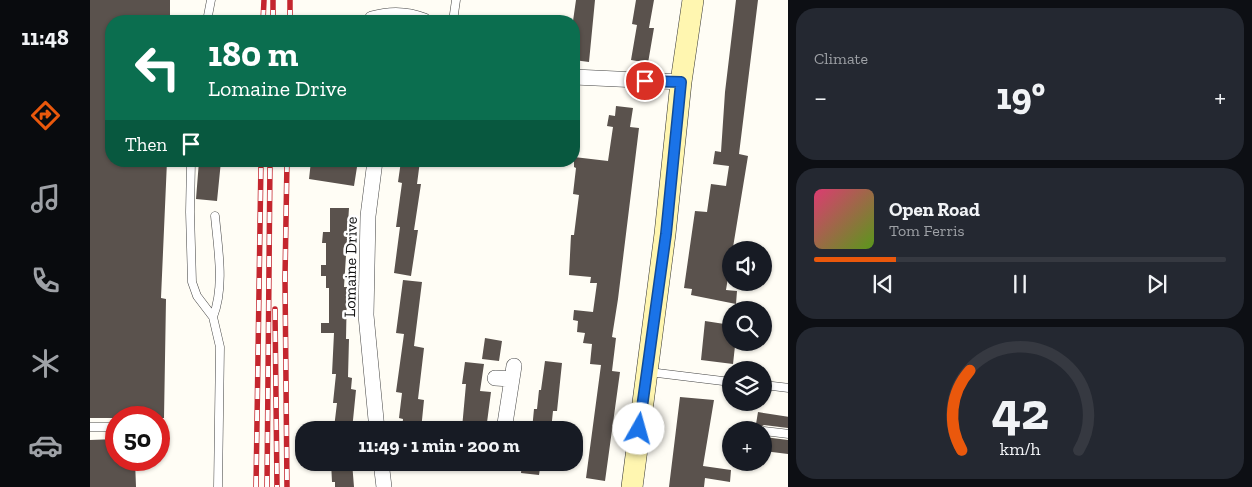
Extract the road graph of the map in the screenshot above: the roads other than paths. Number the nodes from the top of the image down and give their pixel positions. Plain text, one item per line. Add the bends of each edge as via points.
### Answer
1 (211, 0) edge
2 (456, 0) edge
3 (692, 0) edge
4 (208, 15) edge
5 (454, 15) edge
6 (580, 77) edge
7 (681, 82) junction
8 (191, 167) edge
9 (374, 167) edge
10 (215, 216) dead end
11 (213, 317) junction
12 (647, 371) junction
13 (495, 378) dead end
14 (722, 381) edge
15 (772, 386) edge
16 (788, 388) edge
17 (376, 421) edge
18 (505, 421) edge
19 (90, 427) edge
20 (105, 427) edge
21 (772, 432) edge
22 (788, 434) edge
23 (382, 471) edge
24 (218, 487) edge
25 (384, 487) edge
26 (632, 487) edge

1 - 4 lane
2 - 5 lane
3 - 7 main road
6 - 7 street
7 - 12 main road via 666,234
8 - 11 lane via 192,282 197,296
9 - 17 street, Lomaine Drive via 368,216 366,315
10 - 11 lane via 220,278
11 - 24 lane via 220,347
12 - 14 lane
12 - 26 main road
13 - 18 street via 513,372
15 - 16 lane
19 - 20 lane
21 - 22 lane
23 - 25 street

